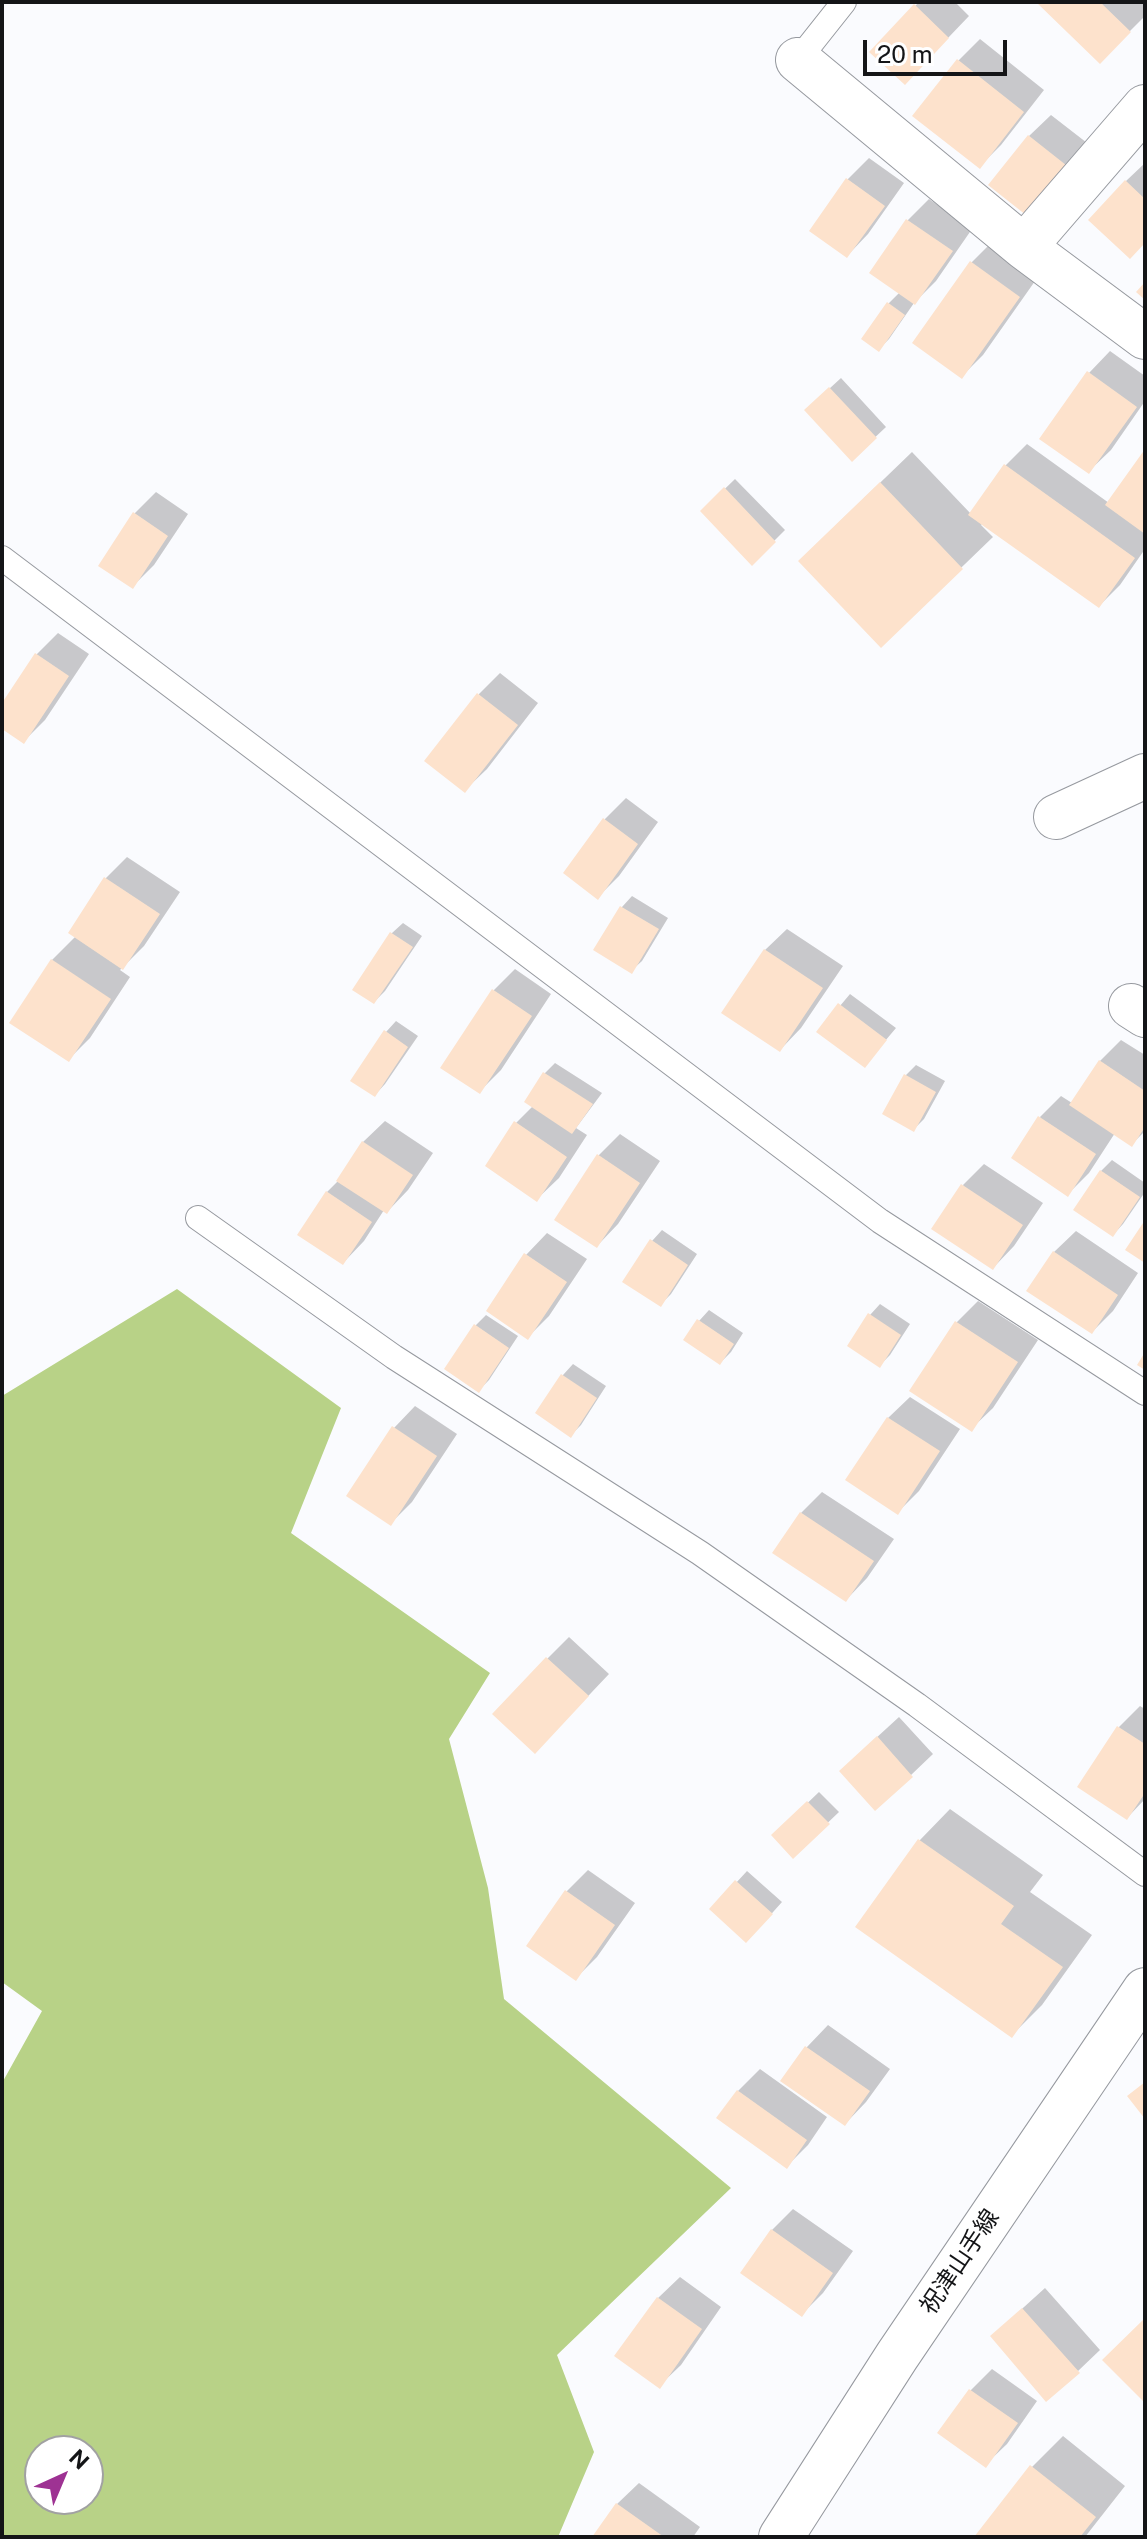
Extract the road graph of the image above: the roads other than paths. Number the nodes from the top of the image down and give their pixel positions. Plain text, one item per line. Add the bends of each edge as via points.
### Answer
1 (844, 2) edge
2 (798, 60) joint
3 (1145, 107) edge
4 (1024, 247) junction
5 (1145, 337) edge
6 (2, 558) edge
7 (1145, 776) edge
8 (1056, 817) dead end
9 (198, 1218) dead end
10 (1145, 1393) edge
11 (1145, 1874) edge
12 (1145, 1990) edge
13 (781, 2537) edge

1 - 2 lane
2 - 4 street
3 - 4 street
4 - 5 street
6 - 10 lane via 880,1221
7 - 8 street
9 - 11 lane via 394,1357 713,1562
12 - 13 street, 祝津山手線

